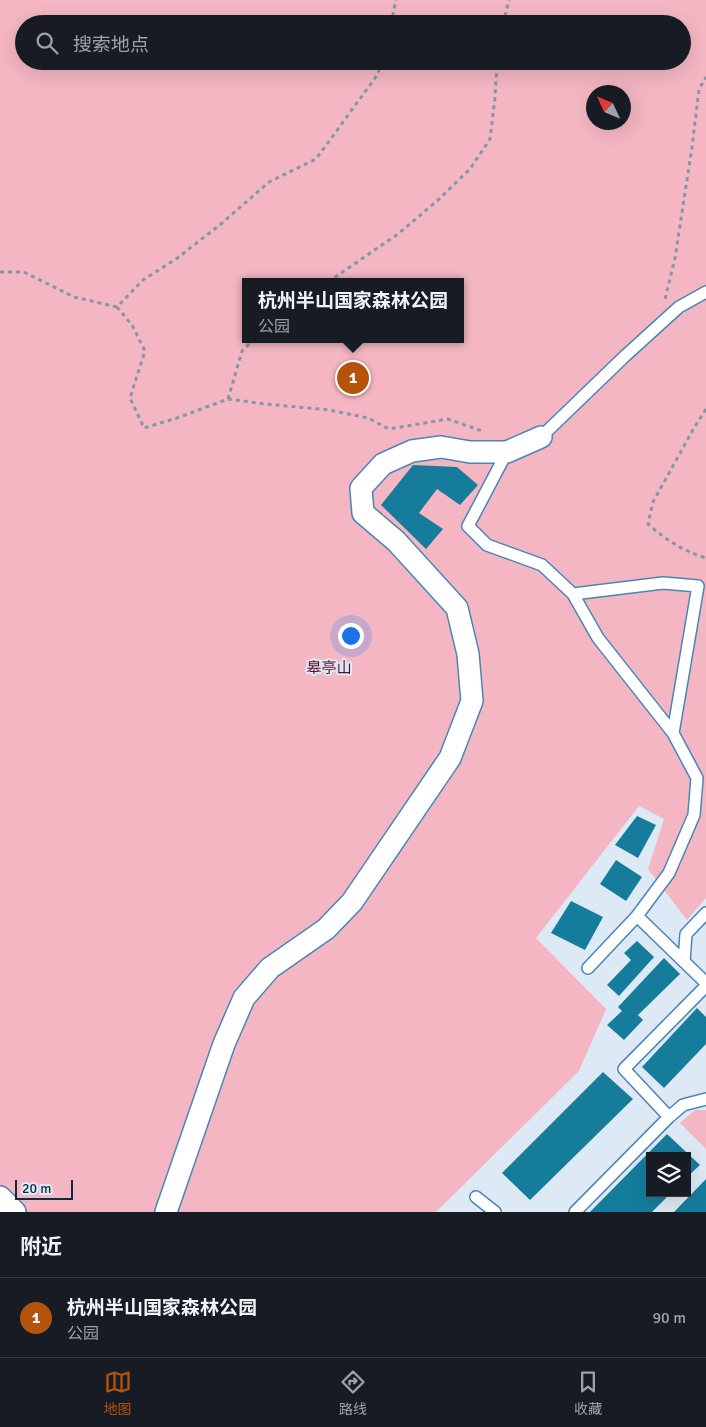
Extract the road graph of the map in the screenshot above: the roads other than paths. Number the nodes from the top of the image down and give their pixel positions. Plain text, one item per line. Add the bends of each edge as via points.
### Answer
1 (706, 292) edge
2 (541, 437) joint
3 (506, 452) junction
4 (573, 594) junction
5 (672, 733) junction
6 (706, 913) edge
7 (637, 916) junction
8 (684, 962) junction
9 (588, 968) dead end
10 (706, 984) edge
11 (706, 1099) edge
12 (670, 1117) junction
13 (0, 1197) edge
14 (476, 1197) dead end
15 (15, 1212) edge
16 (166, 1212) edge
17 (495, 1212) edge
18 (575, 1212) edge

1 - 2 lane via 679,307
2 - 3 street
3 - 4 lane via 468,526 487,545 542,565
3 - 16 street via 470,452 441,447 412,451 382,464 361,488 363,513 396,541 457,608 468,654 472,701 450,758 352,902 326,929 270,968 244,998 224,1044
4 - 5 lane via 598,638
4 - 5 lane via 663,583 698,586
5 - 7 lane via 697,778 694,815 669,873
6 - 8 lane via 686,934
7 - 8 lane
7 - 9 lane
8 - 10 lane
10 - 12 lane via 624,1069
11 - 12 lane via 683,1105
12 - 18 lane
13 - 15 street
14 - 17 lane

